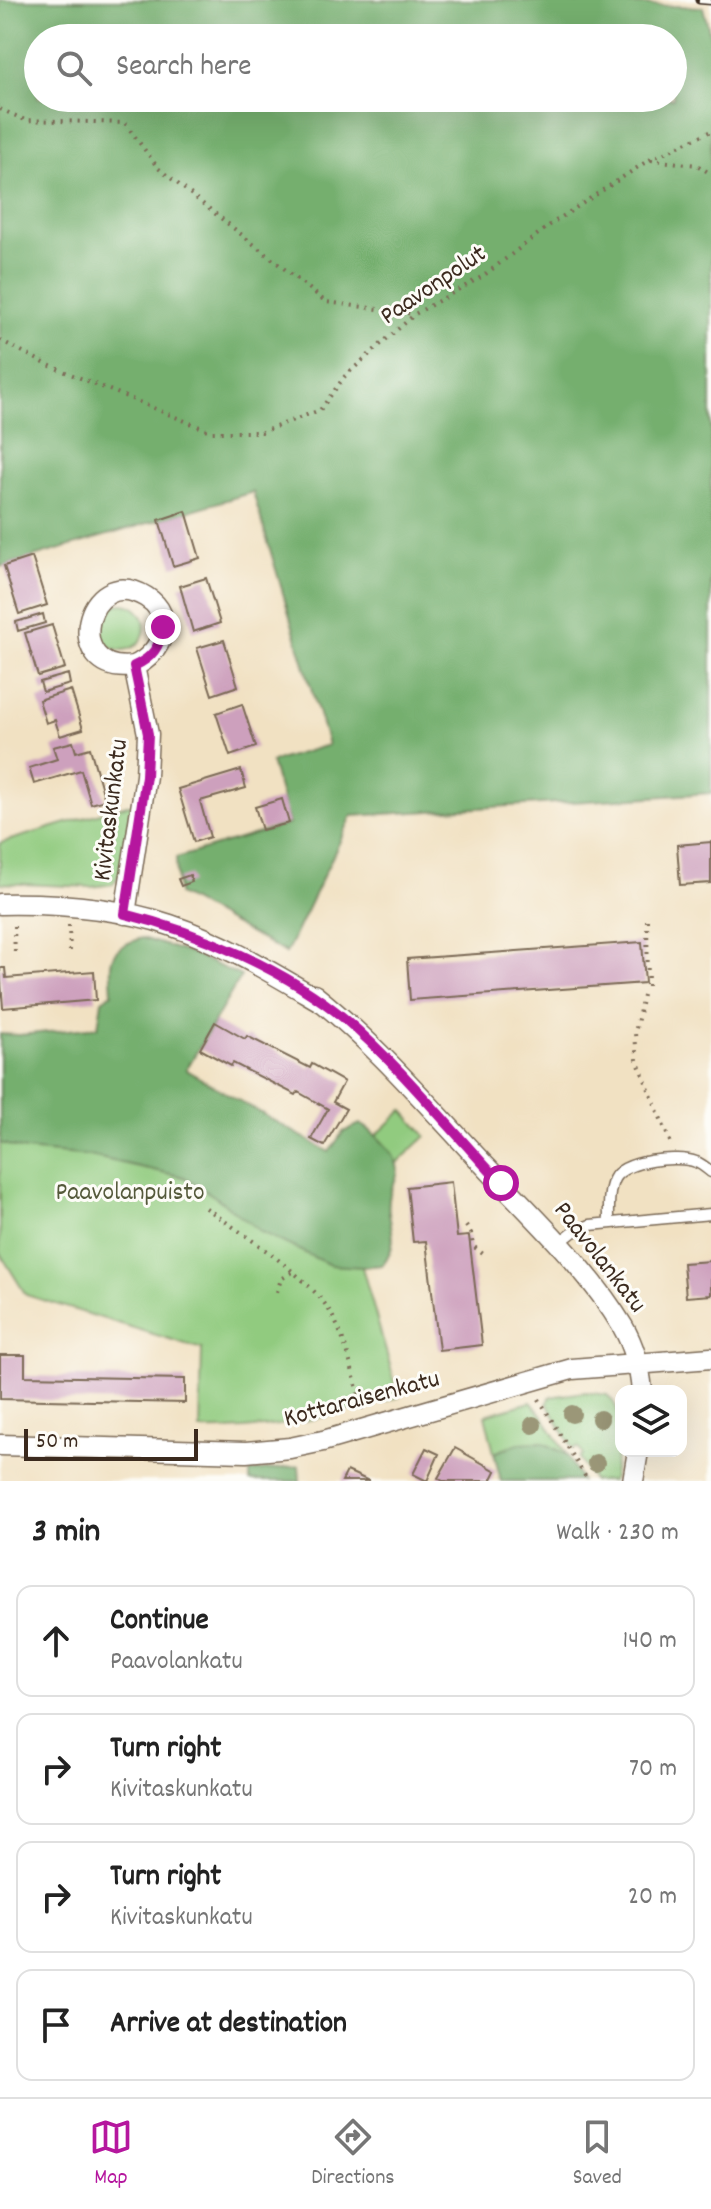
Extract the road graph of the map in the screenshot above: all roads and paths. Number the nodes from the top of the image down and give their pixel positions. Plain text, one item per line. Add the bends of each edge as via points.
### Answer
1 (0, 109) edge
2 (711, 131) edge
3 (649, 160) junction
4 (711, 174) edge
5 (415, 314) junction
6 (0, 340) edge
7 (134, 666) dead end
8 (7, 912) edge
9 (125, 914) junction
10 (647, 920) dead end
11 (69, 922) dead end
12 (70, 953) dead end
13 (15, 957) dead end
14 (648, 987) dead end
15 (643, 995) dead end
16 (657, 1145) dead end
17 (711, 1172) edge
18 (206, 1208) dead end
19 (711, 1214) edge
20 (609, 1222) junction
21 (466, 1226) dead end
22 (559, 1243) junction
23 (483, 1254) dead end
24 (292, 1273) junction
25 (277, 1292) dead end
26 (711, 1358) edge
27 (637, 1363) junction
28 (641, 1385) edge
29 (538, 1397) dead end
30 (363, 1412) dead end
31 (0, 1445) edge
32 (637, 1457) edge
33 (588, 1481) edge
34 (633, 1481) edge

1 - 5 path via 25,120 125,123 158,168 326,302
2 - 3 path, Paavonpolut
3 - 4 path via 697,165
3 - 5 path, Paavonpolut via 483,276
5 - 6 path, Paavonpolut via 345,376 320,410 262,432 212,432
7 - 9 street, Kivitaskunkatu via 148,734
8 - 9 street, Paavolankatu via 76,906
8 - 13 path
9 - 22 street, Paavolankatu via 170,925 253,961 318,999 389,1061
10 - 14 path
11 - 12 path
15 - 16 path via 635,1033 637,1060 672,1144
17 - 20 lane via 688,1160 629,1165 614,1179
18 - 24 path
19 - 20 lane
20 - 22 lane via 573,1232
21 - 23 path via 473,1246
22 - 27 street, Paavolankatu via 622,1327
24 - 25 path via 281,1279
24 - 30 path via 334,1319
26 - 27 street
27 - 28 street, Paavolankatu
27 - 31 street, Kottaraisenkatu via 572,1369 290,1448 217,1452
29 - 33 path
32 - 34 street

